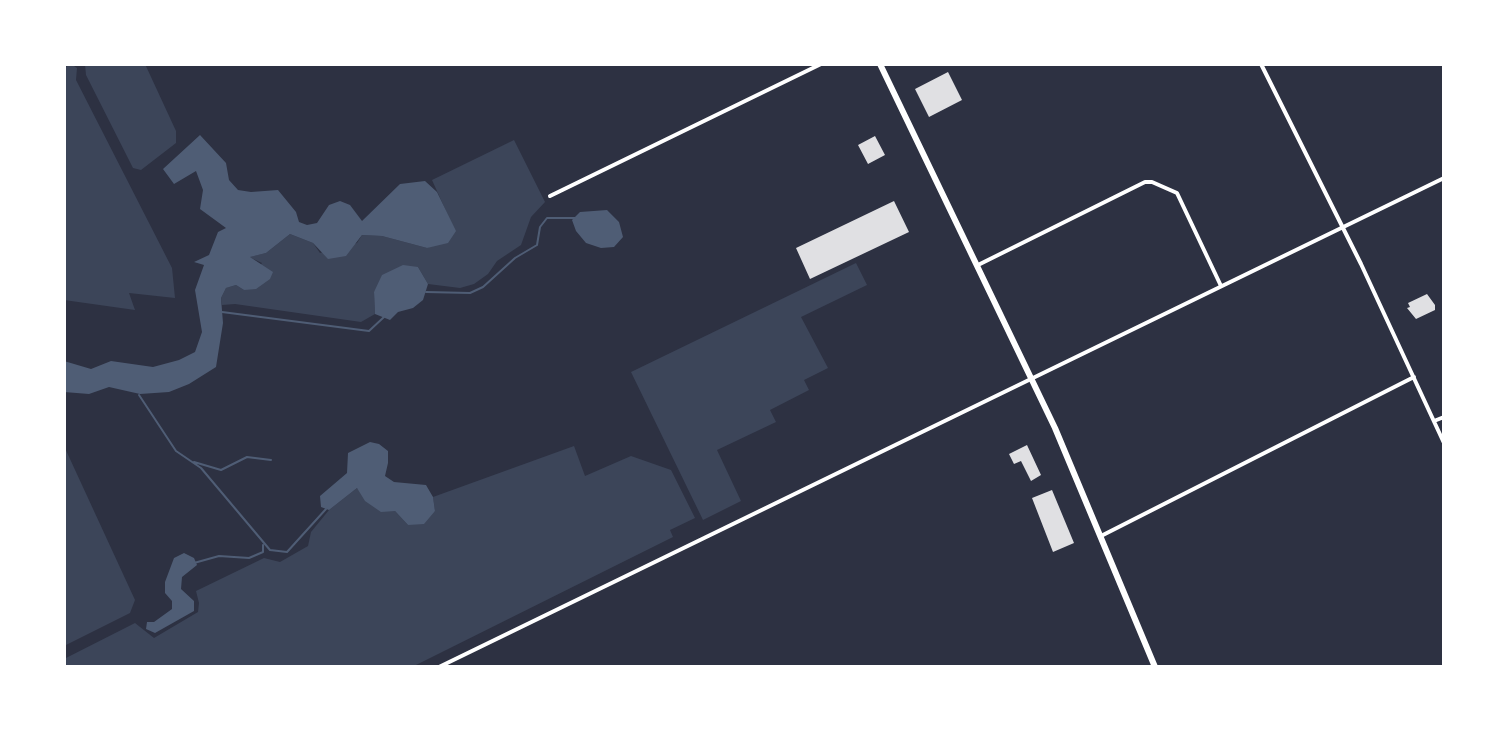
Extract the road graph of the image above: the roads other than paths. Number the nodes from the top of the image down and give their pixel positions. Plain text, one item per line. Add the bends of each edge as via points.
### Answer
1 (821, 64) edge
2 (880, 64) edge
3 (1261, 64) edge
4 (1444, 178) edge
5 (550, 196) dead end
6 (1342, 227) junction
7 (978, 265) junction
8 (1221, 286) junction
9 (1414, 377) junction
10 (1032, 379) junction
11 (1444, 417) edge
12 (1434, 421) junction
13 (1444, 443) edge
14 (1101, 536) junction
15 (439, 667) edge
16 (1155, 667) edge

1 - 5 street
2 - 7 main road
3 - 6 street
4 - 6 street
6 - 8 street
6 - 9 street
7 - 8 street via 1145,182 1177,193
7 - 10 main road
8 - 10 street
9 - 12 street
9 - 14 street
10 - 14 main road
10 - 15 street
11 - 12 street
12 - 13 street
14 - 16 main road

